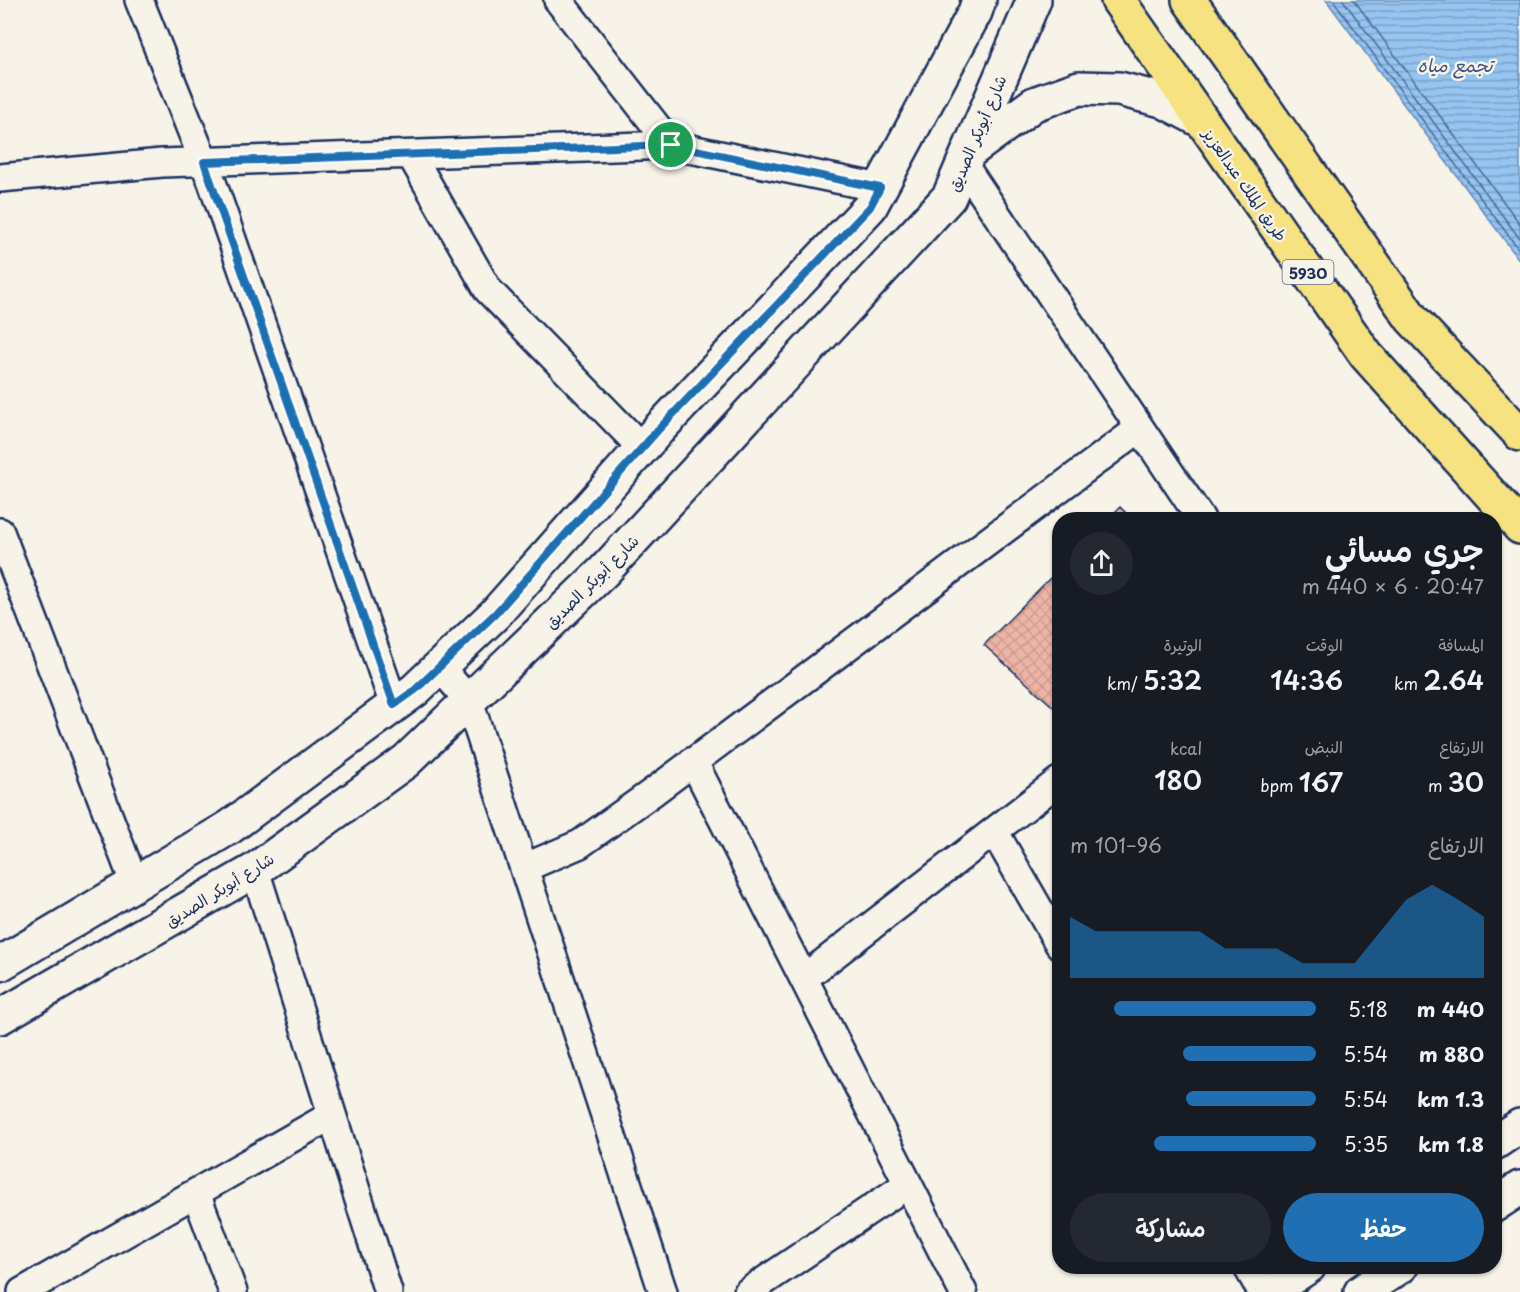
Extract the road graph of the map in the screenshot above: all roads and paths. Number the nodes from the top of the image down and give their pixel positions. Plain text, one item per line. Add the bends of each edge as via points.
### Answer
1 (139, 0) edge
2 (558, 0) edge
3 (1034, 0) edge
4 (1118, 0) edge
5 (1188, 0) edge
6 (972, 9) edge
7 (1202, 121) junction
8 (671, 145) junction
9 (411, 155) junction
10 (966, 158) junction
11 (204, 162) junction
12 (0, 178) edge
13 (880, 188) junction
14 (1140, 428) junction
15 (1520, 434) edge
16 (642, 448) junction
17 (1196, 512) edge
18 (1520, 527) edge
19 (0, 532) edge
20 (440, 667) junction
21 (469, 700) junction
22 (394, 705) junction
23 (693, 761) junction
24 (1052, 786) edge
25 (994, 831) junction
26 (524, 868) junction
27 (255, 870) junction
28 (135, 885) junction
29 (1052, 932) edge
30 (0, 964) edge
31 (804, 978) junction
32 (0, 1017) edge
33 (332, 1115) junction
34 (1520, 1126) edge
35 (1502, 1138) edge
36 (908, 1184) junction
37 (1520, 1188) edge
38 (196, 1193) junction
39 (1502, 1200) edge
40 (1252, 1274) edge
41 (1297, 1274) edge
42 (1389, 1274) edge
43 (22, 1292) edge
44 (233, 1292) edge
45 (388, 1292) edge
46 (663, 1292) edge
47 (748, 1292) edge
48 (963, 1292) edge
49 (1262, 1292) edge
50 (1270, 1292) edge
51 (1361, 1292) edge

1 - 11 street
2 - 8 street
3 - 10 street, شارع أبوبكر الصديق
4 - 7 main road, طريق الملك عبدالعزيز / 5930
5 - 15 main road via 1412,319
6 - 13 street
7 - 10 street via 1162,100 1119,89 1079,88 1034,104
7 - 18 main road, طريق الملك عبدالعزيز / 5930 via 1366,355
8 - 9 street
8 - 13 street
9 - 11 street
9 - 16 street via 488,291
10 - 14 street
10 - 21 street, شارع أبوبكر الصديق via 949,197 604,571
11 - 12 street
11 - 22 street
13 - 16 street via 870,207
14 - 17 street
14 - 23 street
16 - 20 street via 495,614
19 - 28 street
20 - 21 street
20 - 22 street
21 - 26 street
21 - 27 street, شارع أبوبكر الصديق via 406,761
22 - 28 street via 230,828
23 - 26 street via 580,844
23 - 31 street
24 - 25 street
25 - 29 street
25 - 31 street
26 - 46 street
27 - 32 street, شارع أبوبكر الصديق
27 - 33 street
28 - 30 street
31 - 36 street
33 - 38 street
33 - 45 street
34 - 35 street
36 - 47 street
36 - 48 street
37 - 39 street
38 - 43 street
38 - 44 street
40 - 49 street
41 - 50 street
42 - 51 street

